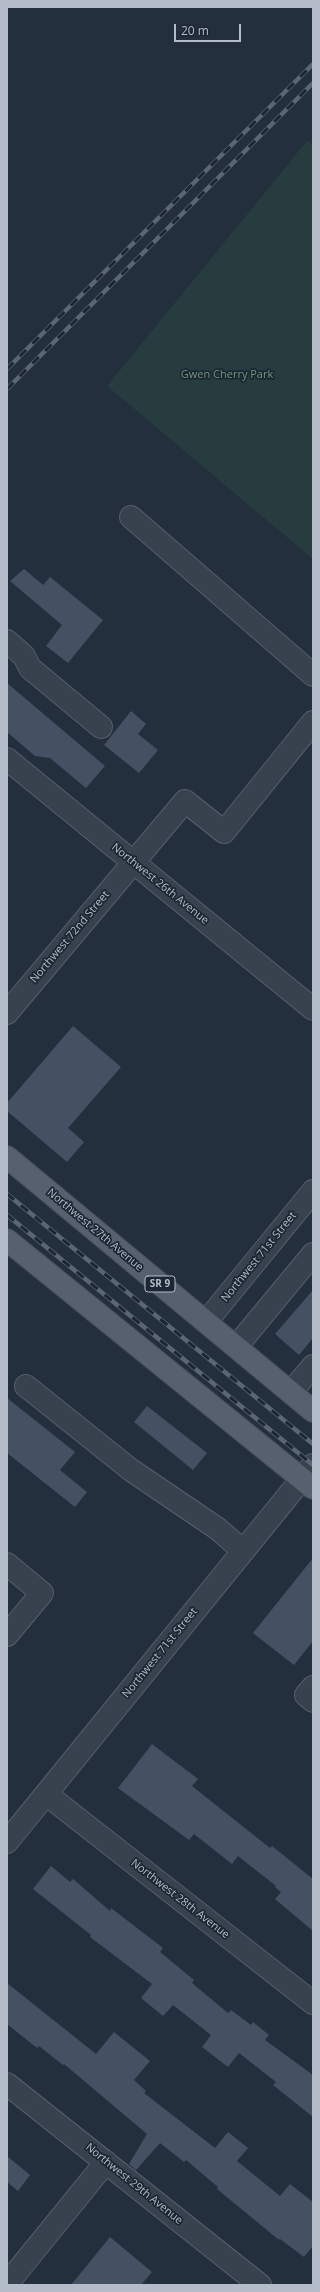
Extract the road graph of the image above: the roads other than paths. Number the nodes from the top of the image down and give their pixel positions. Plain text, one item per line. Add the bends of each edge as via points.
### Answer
1 (131, 517) dead end
2 (7, 641) edge
3 (313, 676) edge
4 (313, 722) edge
5 (100, 727) dead end
6 (7, 759) edge
7 (134, 862) junction
8 (313, 1009) edge
9 (7, 1013) edge
10 (7, 1157) edge
11 (313, 1191) edge
12 (7, 1240) edge
13 (313, 1254) edge
14 (206, 1322) junction
15 (236, 1347) junction
16 (313, 1366) edge
17 (26, 1386) dead end
18 (291, 1392) junction
19 (313, 1411) edge
20 (309, 1477) edge
21 (243, 1551) junction
22 (7, 1564) edge
23 (7, 1635) edge
24 (313, 1686) edge
25 (313, 1700) edge
26 (46, 1794) junction
27 (7, 1842) edge
28 (313, 2003) edge
29 (7, 2084) edge
30 (106, 2162) junction
31 (7, 2284) edge
32 (260, 2285) edge

1 - 3 street
2 - 5 street via 24,656 30,668
4 - 7 street, Northwest 72nd Street via 224,832 186,801
6 - 7 street, Northwest 26th Avenue
7 - 8 street, Northwest 26th Avenue
7 - 9 street, Northwest 72nd Street
10 - 14 main road, Northwest 27th Avenue / SR 9
11 - 14 street, Northwest 71st Street
12 - 20 main road
13 - 15 street
14 - 15 main road, Northwest 27th Avenue / SR 9
15 - 18 main road, Northwest 27th Avenue / SR 9
16 - 18 street
17 - 21 street via 131,1470 218,1529
18 - 19 main road, Northwest 27th Avenue / SR 9
20 - 21 street, Northwest 71st Street
21 - 26 street, Northwest 71st Street
22 - 23 street via 42,1594
24 - 25 street via 306,1695
26 - 27 street, Northwest 71st Street
26 - 28 street, Northwest 28th Avenue
29 - 30 street, Northwest 29th Avenue
30 - 31 street
30 - 32 street, Northwest 29th Avenue

